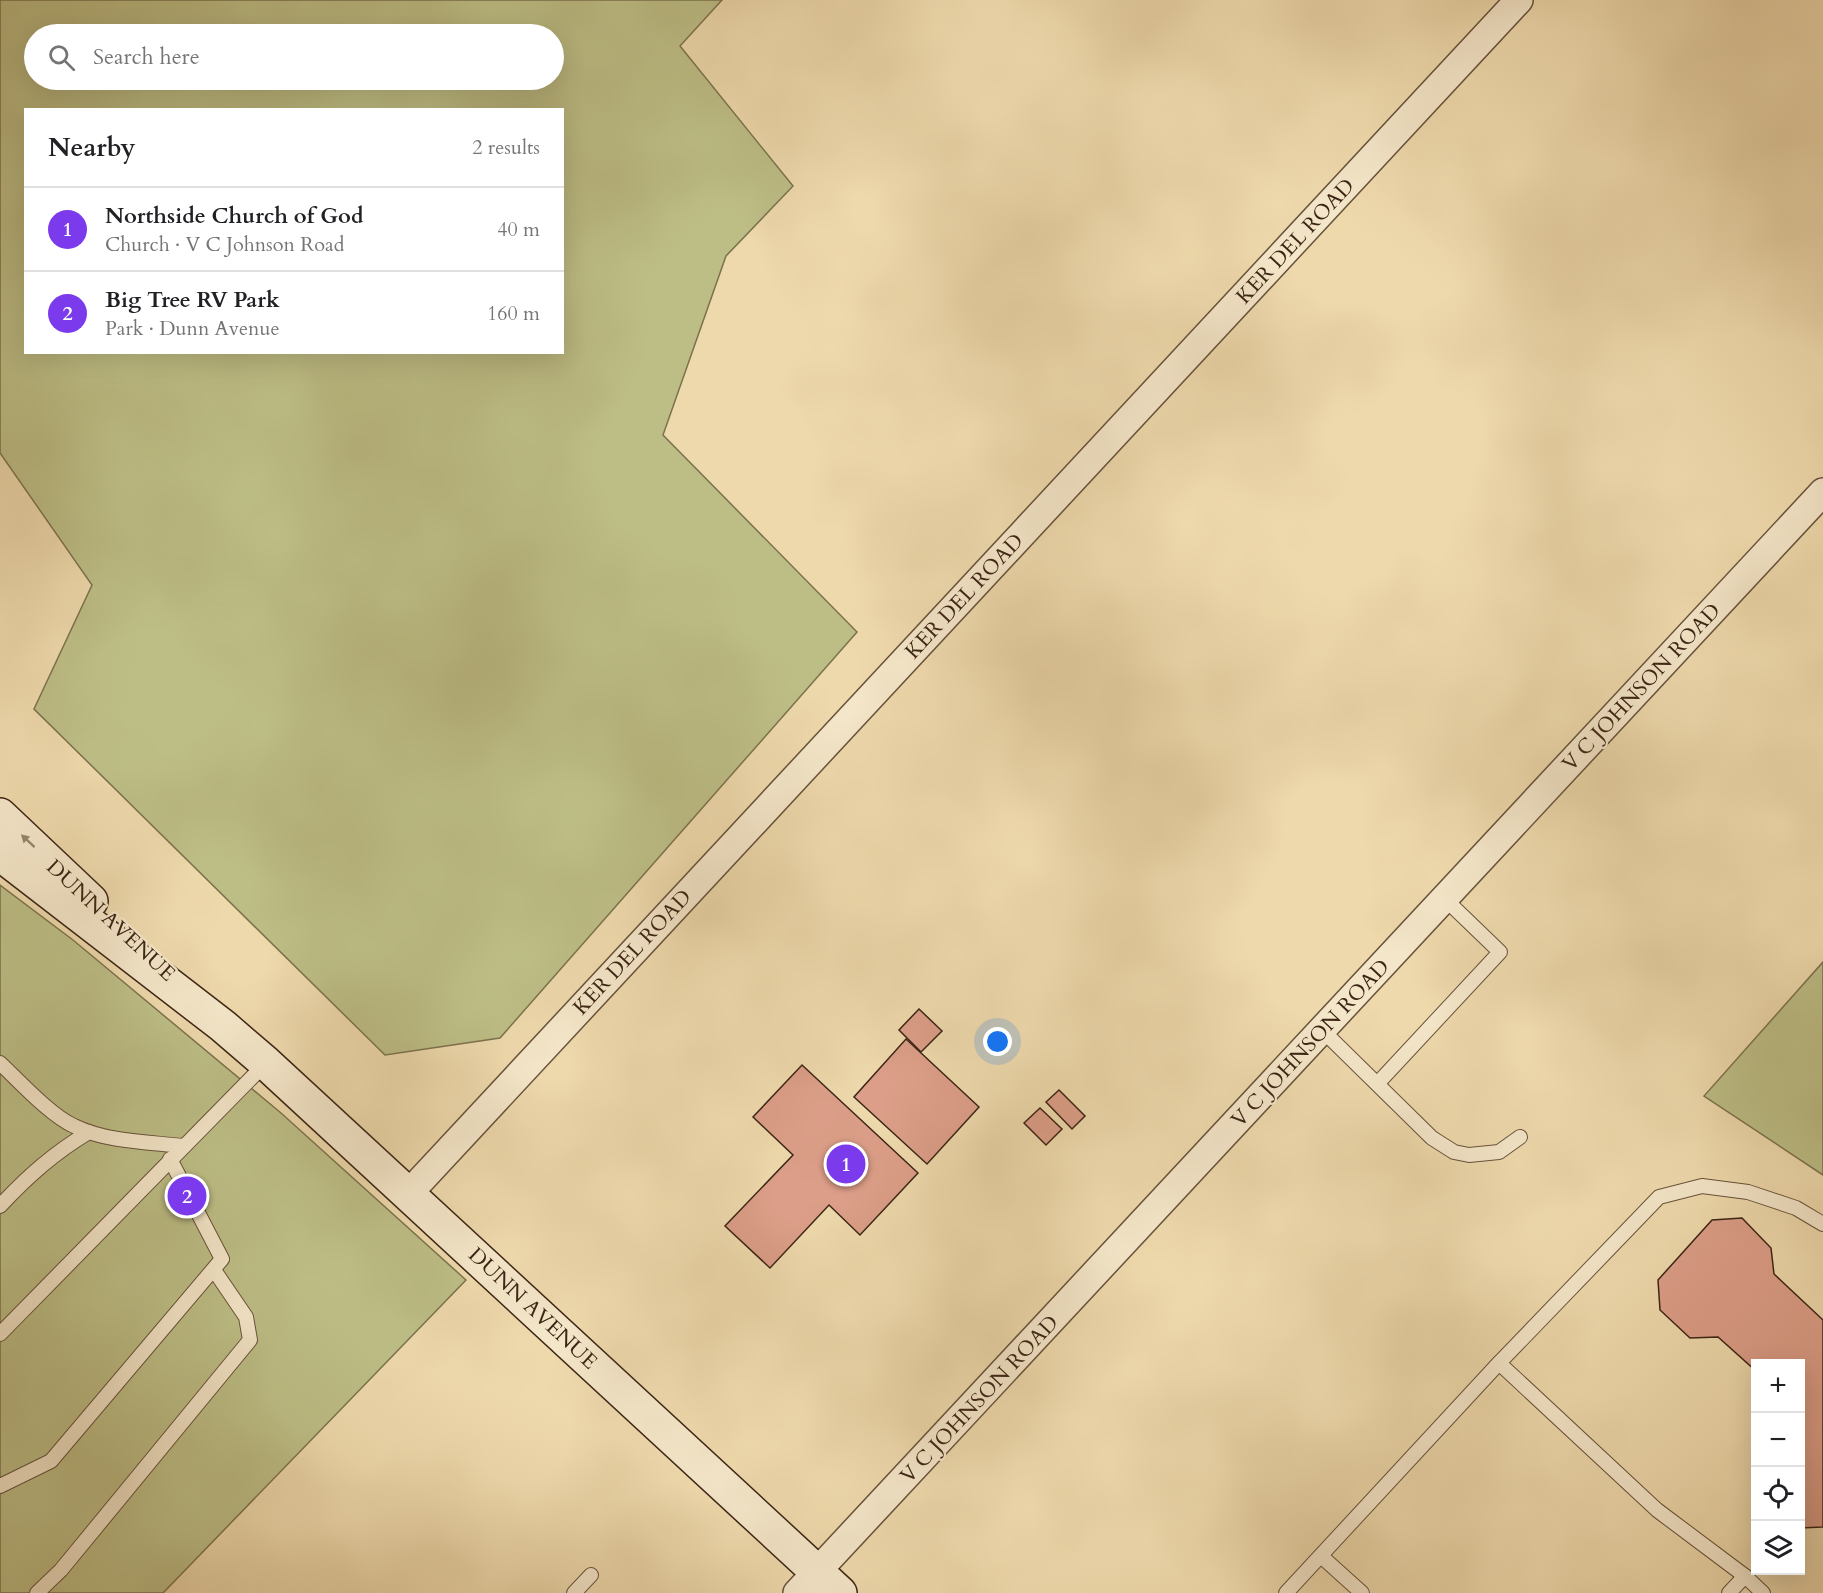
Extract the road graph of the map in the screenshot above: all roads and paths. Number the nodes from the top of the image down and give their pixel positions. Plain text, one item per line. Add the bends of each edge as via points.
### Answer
1 (1519, 0) edge
2 (1823, 492) edge
3 (0, 815) edge
4 (0, 854) edge
5 (1444, 898) junction
6 (223, 1026) junction
7 (1323, 1030) junction
8 (0, 1063) edge
9 (266, 1063) junction
10 (1378, 1083) junction
11 (89, 1132) junction
12 (1520, 1137) dead end
13 (183, 1146) junction
14 (170, 1159) junction
15 (409, 1193) junction
16 (0, 1206) edge
17 (1823, 1224) edge
18 (214, 1269) junction
19 (0, 1334) edge
20 (1499, 1363) junction
21 (0, 1486) edge
22 (1321, 1556) junction
23 (591, 1575) dead end
24 (1745, 1576) junction
25 (818, 1586) edge
26 (37, 1593) edge
27 (574, 1593) edge
28 (1286, 1593) edge
29 (1362, 1593) edge
30 (1729, 1593) edge
31 (1763, 1593) edge

1 - 15 street, KER DEL ROAD
2 - 5 street, V C JOHNSON ROAD
6 -> 3 main road, DUNN AVENUE
4 - 6 main road, DUNN AVENUE
5 - 7 street, V C JOHNSON ROAD
5 - 10 lane via 1500,952
6 - 9 main road, DUNN AVENUE
7 - 10 lane
7 - 25 street, V C JOHNSON ROAD
8 - 11 lane via 72,1126
9 - 13 lane
9 - 15 main road, DUNN AVENUE
10 - 12 lane via 1432,1138 1454,1152 1499,1152
11 - 13 lane via 100,1137
11 - 16 lane via 59,1150
13 - 14 lane
14 - 18 lane via 222,1260
14 - 19 lane
15 - 25 main road, DUNN AVENUE
17 - 20 lane via 1796,1208 1748,1192 1702,1186 1659,1197
18 - 21 lane via 51,1461
18 - 26 lane via 246,1317 250,1340 62,1570
20 - 22 lane
20 - 24 lane via 1657,1510
22 - 28 lane
22 - 29 lane
23 - 27 lane
24 - 30 lane
24 - 31 lane

